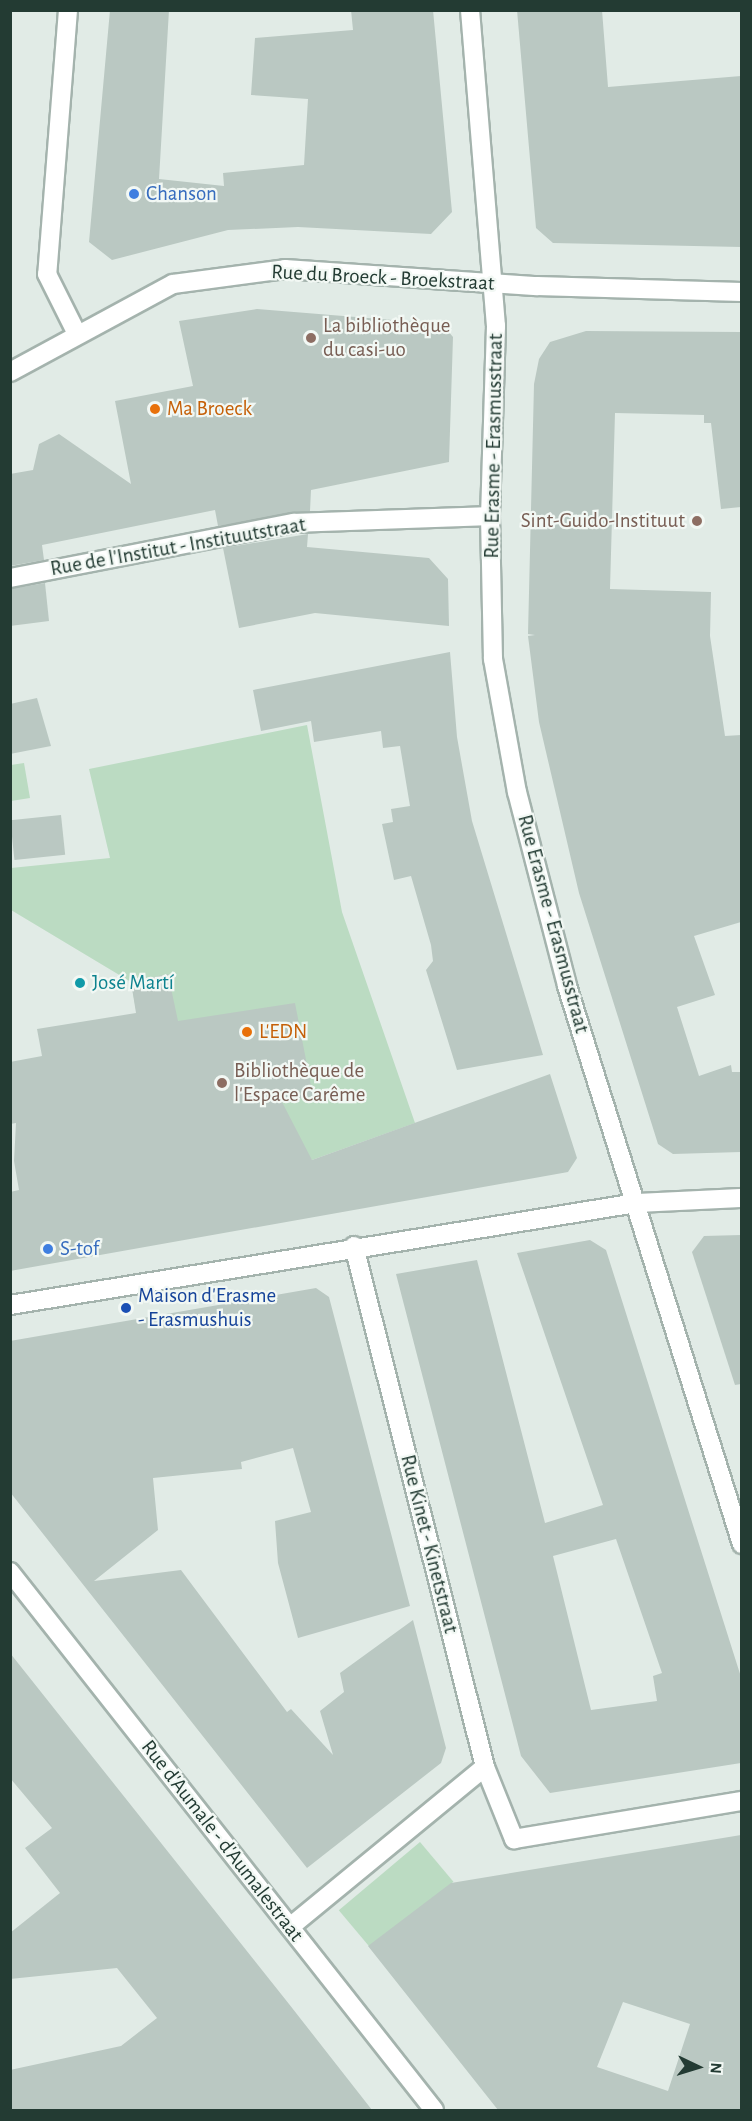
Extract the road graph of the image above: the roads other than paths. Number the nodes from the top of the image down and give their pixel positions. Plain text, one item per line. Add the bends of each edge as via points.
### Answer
1 (68, 10) edge
2 (470, 10) edge
3 (495, 283) junction
4 (741, 292) edge
5 (77, 334) junction
6 (10, 372) edge
7 (490, 516) junction
8 (10, 578) edge
9 (741, 1198) edge
10 (636, 1203) junction
11 (354, 1246) junction
12 (10, 1305) edge
13 (741, 1544) edge
14 (10, 1572) edge
15 (485, 1767) junction
16 (741, 1801) edge
17 (290, 1927) junction
18 (434, 2110) edge

1 - 5 street via 47,274
2 - 3 street, Rue Erasme - Erasmusstraat
3 - 4 street, Rue du Broeck - Broekstraat
3 - 5 street, Rue du Broeck - Broekstraat via 285,269 173,284
3 - 7 street, Rue Erasme - Erasmusstraat
5 - 6 street, Rue du Broeck - Broekstraat
7 - 8 street, Rue de l'Institut - Instituutstraat via 294,523
7 - 10 street, Rue Erasme - Erasmusstraat via 493,659 517,792 567,986
9 - 10 street
10 - 11 street
10 - 13 street, Rue Erasme - Erasmusstraat
11 - 12 street
11 - 15 street, Rue Kinet - Kinetstraat
14 - 17 street, Rue d'Aumale - d'Aumalestraat
15 - 16 street, Rue Kinet - Kinetstraat via 514,1839
15 - 17 street
17 - 18 street, Rue d'Aumale - d'Aumalestraat

